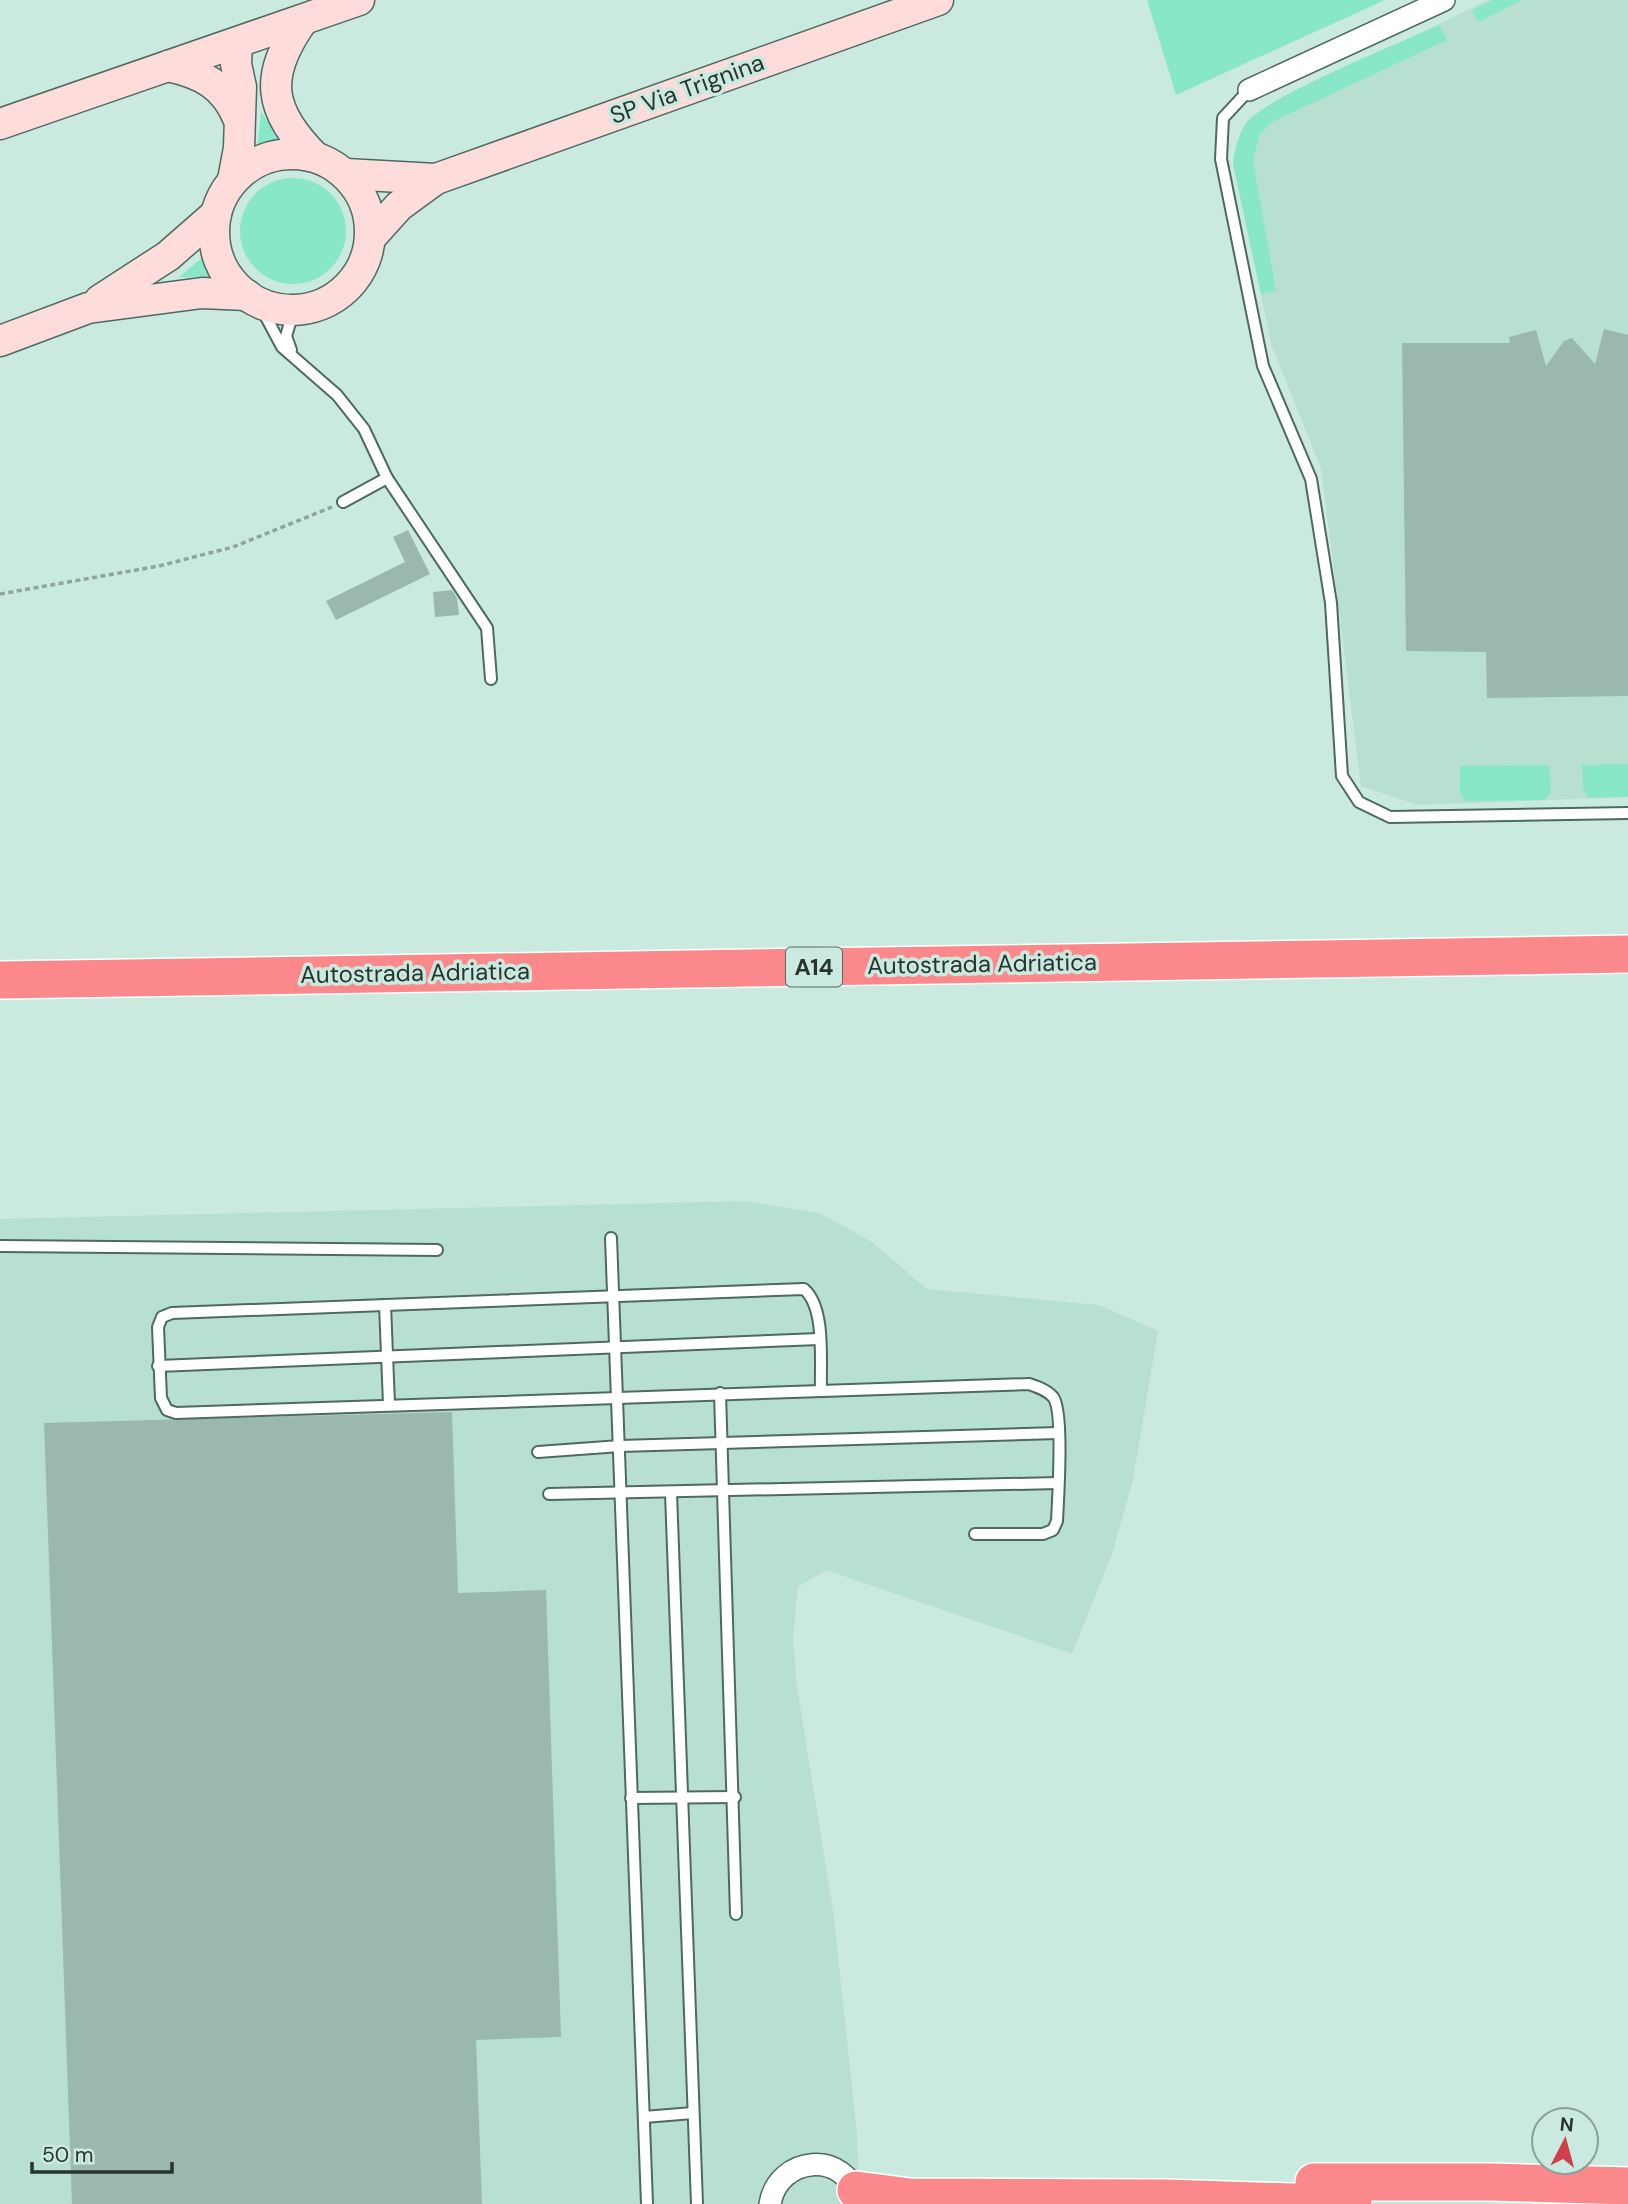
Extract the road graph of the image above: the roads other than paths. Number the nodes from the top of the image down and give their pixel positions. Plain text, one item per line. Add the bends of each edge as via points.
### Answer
1 (359, 0) edge
2 (938, 0) edge
3 (1444, 0) edge
4 (303, 20) junction
5 (237, 43) junction
6 (169, 66) junction
7 (1249, 90) joint
8 (277, 103) junction
9 (238, 118) junction
10 (0, 124) edge
11 (316, 157) junction
12 (346, 174) junction
13 (436, 179) junction
14 (233, 180) junction
15 (216, 214) junction
16 (371, 237) junction
17 (253, 299) junction
18 (88, 308) junction
19 (294, 310) junction
20 (0, 341) edge
21 (303, 366) junction
22 (387, 478) junction
23 (343, 502) road end
24 (491, 679) dead end
25 (1628, 813) edge
26 (1628, 929) edge
27 (1628, 954) edge
28 (0, 955) edge
29 (0, 980) edge
30 (611, 1238) dead end
31 (0, 1247) edge
32 (437, 1250) dead end
33 (614, 1295) junction
34 (385, 1305) junction
35 (819, 1339) junction
36 (617, 1348) junction
37 (387, 1357) junction
38 (158, 1366) junction
39 (821, 1391) junction
40 (720, 1393) junction
41 (618, 1397) junction
42 (389, 1404) junction
43 (1058, 1433) junction
44 (724, 1443) junction
45 (620, 1446) junction
46 (538, 1452) dead end
47 (1058, 1483) junction
48 (726, 1490) junction
49 (671, 1493) junction
50 (549, 1494) dead end
51 (622, 1494) junction
52 (975, 1534) dead end
53 (685, 1797) junction
54 (735, 1797) junction
55 (632, 1798) junction
56 (736, 1914) dead end
57 (693, 2113) junction
58 (644, 2117) junction
59 (1628, 2186) edge
60 (857, 2197) edge
61 (1166, 2198) junction
62 (647, 2204) edge
63 (697, 2204) edge
64 (770, 2204) edge
65 (1353, 2204) edge

1 - 4 main road
2 - 13 main road, SP Via Trignina
3 - 7 street
4 - 5 main road
4 - 8 main road via 278,65
5 - 6 main road
5 - 8 main road
5 - 9 main road
6 - 9 main road via 196,71 223,90
6 - 10 main road
7 - 25 lane via 1223,118 1222,159 1263,366 1311,479 1331,603 1342,776 1359,802 1390,817
8 - 11 main road via 296,138
9 - 14 main road
11 - 12 main road, SP Via Trignina
11 - 14 main road, SP Via Trignina via 271,156
12 - 13 main road, SP Via Trignina
12 - 16 main road, SP Via Trignina via 366,203
13 - 16 main road, SP Via Trignina via 398,206
14 - 15 main road, SP Via Trignina
15 - 17 main road, SP Via Trignina via 215,244 226,273
15 - 18 main road, SP Via Trignina via 168,256
16 - 19 main road, SP Via Trignina via 366,260 354,280 327,301
17 - 18 main road, SP Via Trignina via 202,293
17 - 19 main road, SP Via Trignina
17 - 21 lane via 282,346
18 - 20 main road, SP Via Trignina
19 - 21 lane via 285,336
21 - 22 lane via 337,395 364,429
22 - 23 lane
22 - 24 lane via 487,628
26 - 28 highway, Autostrada Adriatica / A14
27 - 29 highway, Autostrada Adriatica / A14
30 - 33 lane
31 - 32 lane
33 - 34 lane
33 - 35 lane via 804,1289 814,1297
33 - 36 lane
34 - 37 lane
34 - 38 lane via 172,1313 162,1317 158,1327
35 - 36 lane
35 - 39 lane
36 - 37 lane
36 - 41 lane
37 - 38 lane
37 - 42 lane
38 - 42 lane via 161,1398 167,1410 176,1413
39 - 40 lane
39 - 43 lane via 1030,1384 1055,1399
40 - 41 lane
40 - 44 lane
41 - 42 lane
41 - 45 lane
43 - 44 lane
43 - 47 lane
44 - 45 lane
44 - 48 lane
45 - 46 lane
45 - 51 lane
47 - 48 lane
47 - 52 lane via 1054,1530
48 - 49 lane
48 - 54 lane
49 - 51 lane
49 - 53 lane
50 - 51 lane
51 - 55 lane
53 - 54 lane
53 - 55 lane
53 - 57 lane
54 - 56 lane
55 - 58 lane
57 - 58 lane
57 - 63 lane
58 - 62 lane
59 - 61 highway via 1275,2182 1213,2187
60 - 61 highway
60 - 64 street via 836,2169 808,2163 783,2176
61 - 65 highway

